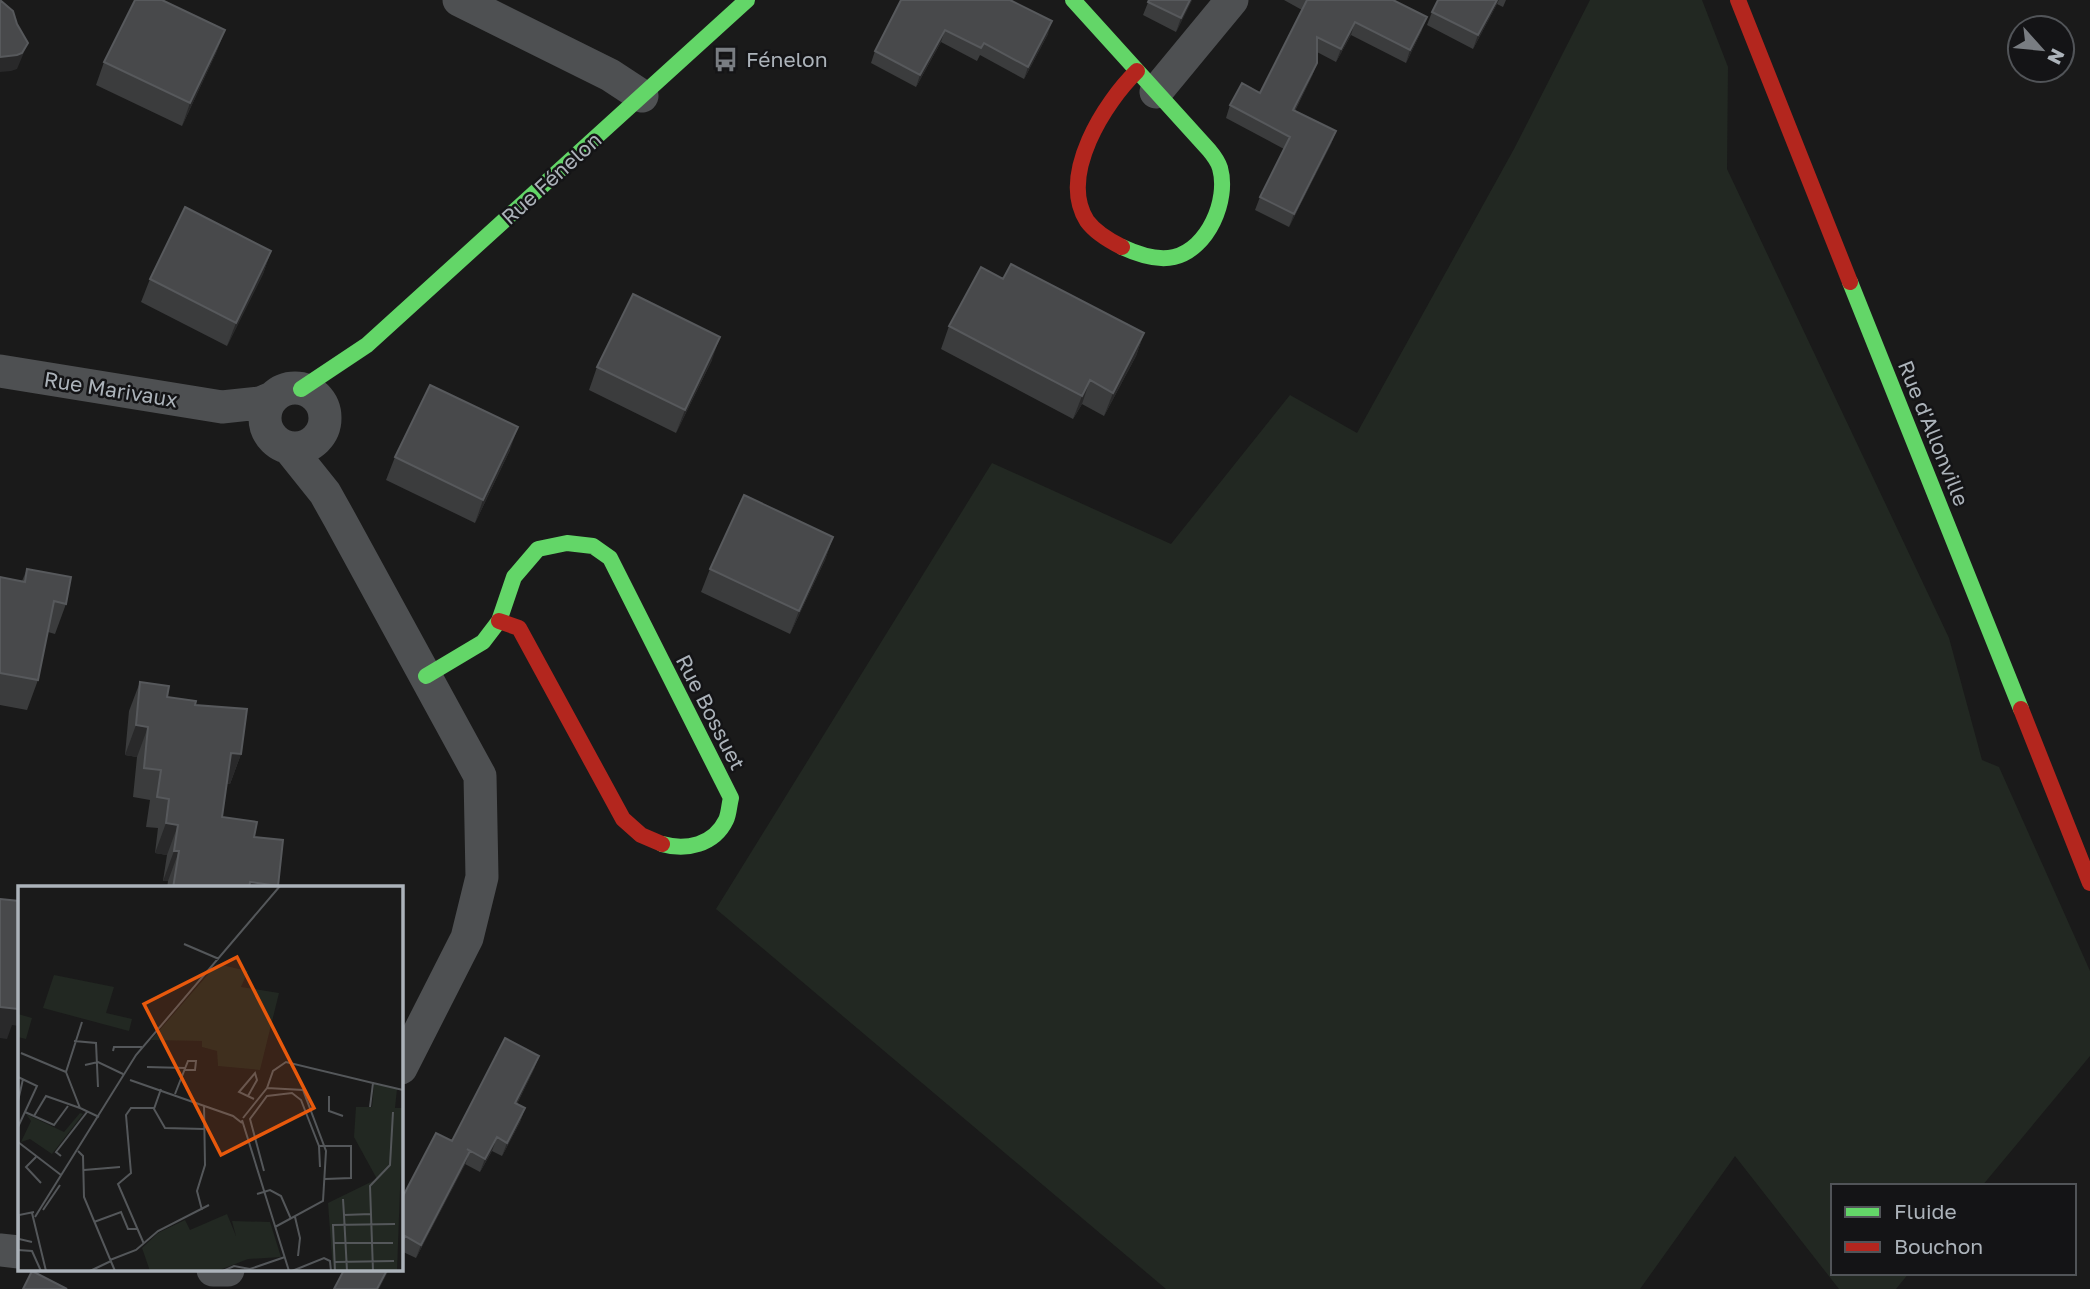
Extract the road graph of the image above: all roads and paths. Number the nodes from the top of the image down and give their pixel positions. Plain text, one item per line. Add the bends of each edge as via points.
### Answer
1 (459, 0) edge
2 (747, 0) edge
3 (1073, 0) edge
4 (1232, 0) edge
5 (1738, 0) edge
6 (1147, 82) junction
7 (642, 96) junction
8 (355, 355) joint
9 (0, 371) edge
10 (295, 416) junction
11 (499, 621) junction
12 (426, 677) junction
13 (2090, 883) edge
14 (402, 1066) edge
15 (0, 1250) edge
16 (18, 1252) edge

1 - 7 street via 610,75
2 - 7 street, Rue Fénelon
3 - 6 street
4 - 6 street
5 - 13 street, Rue d'Allonville
6 - 6 street via 1220,163 1216,219 1198,243 1174,257 1143,255 1111,243 1087,220 1078,192 1083,158 1097,121 1118,90
7 - 8 street, Rue Fénelon
8 - 10 street, Rue Fénelon via 330,388
9 - 10 street, Rue Marivaux
10 - 12 street via 325,493
11 - 11 street, Rue Bossuet via 514,577 538,549 567,543 593,546 610,558 730,798 727,820 713,836 695,847 671,846 644,837 623,819 519,628
11 - 12 street, Rue Bossuet via 483,642
12 - 14 street via 480,776 482,877 467,937
15 - 16 street

